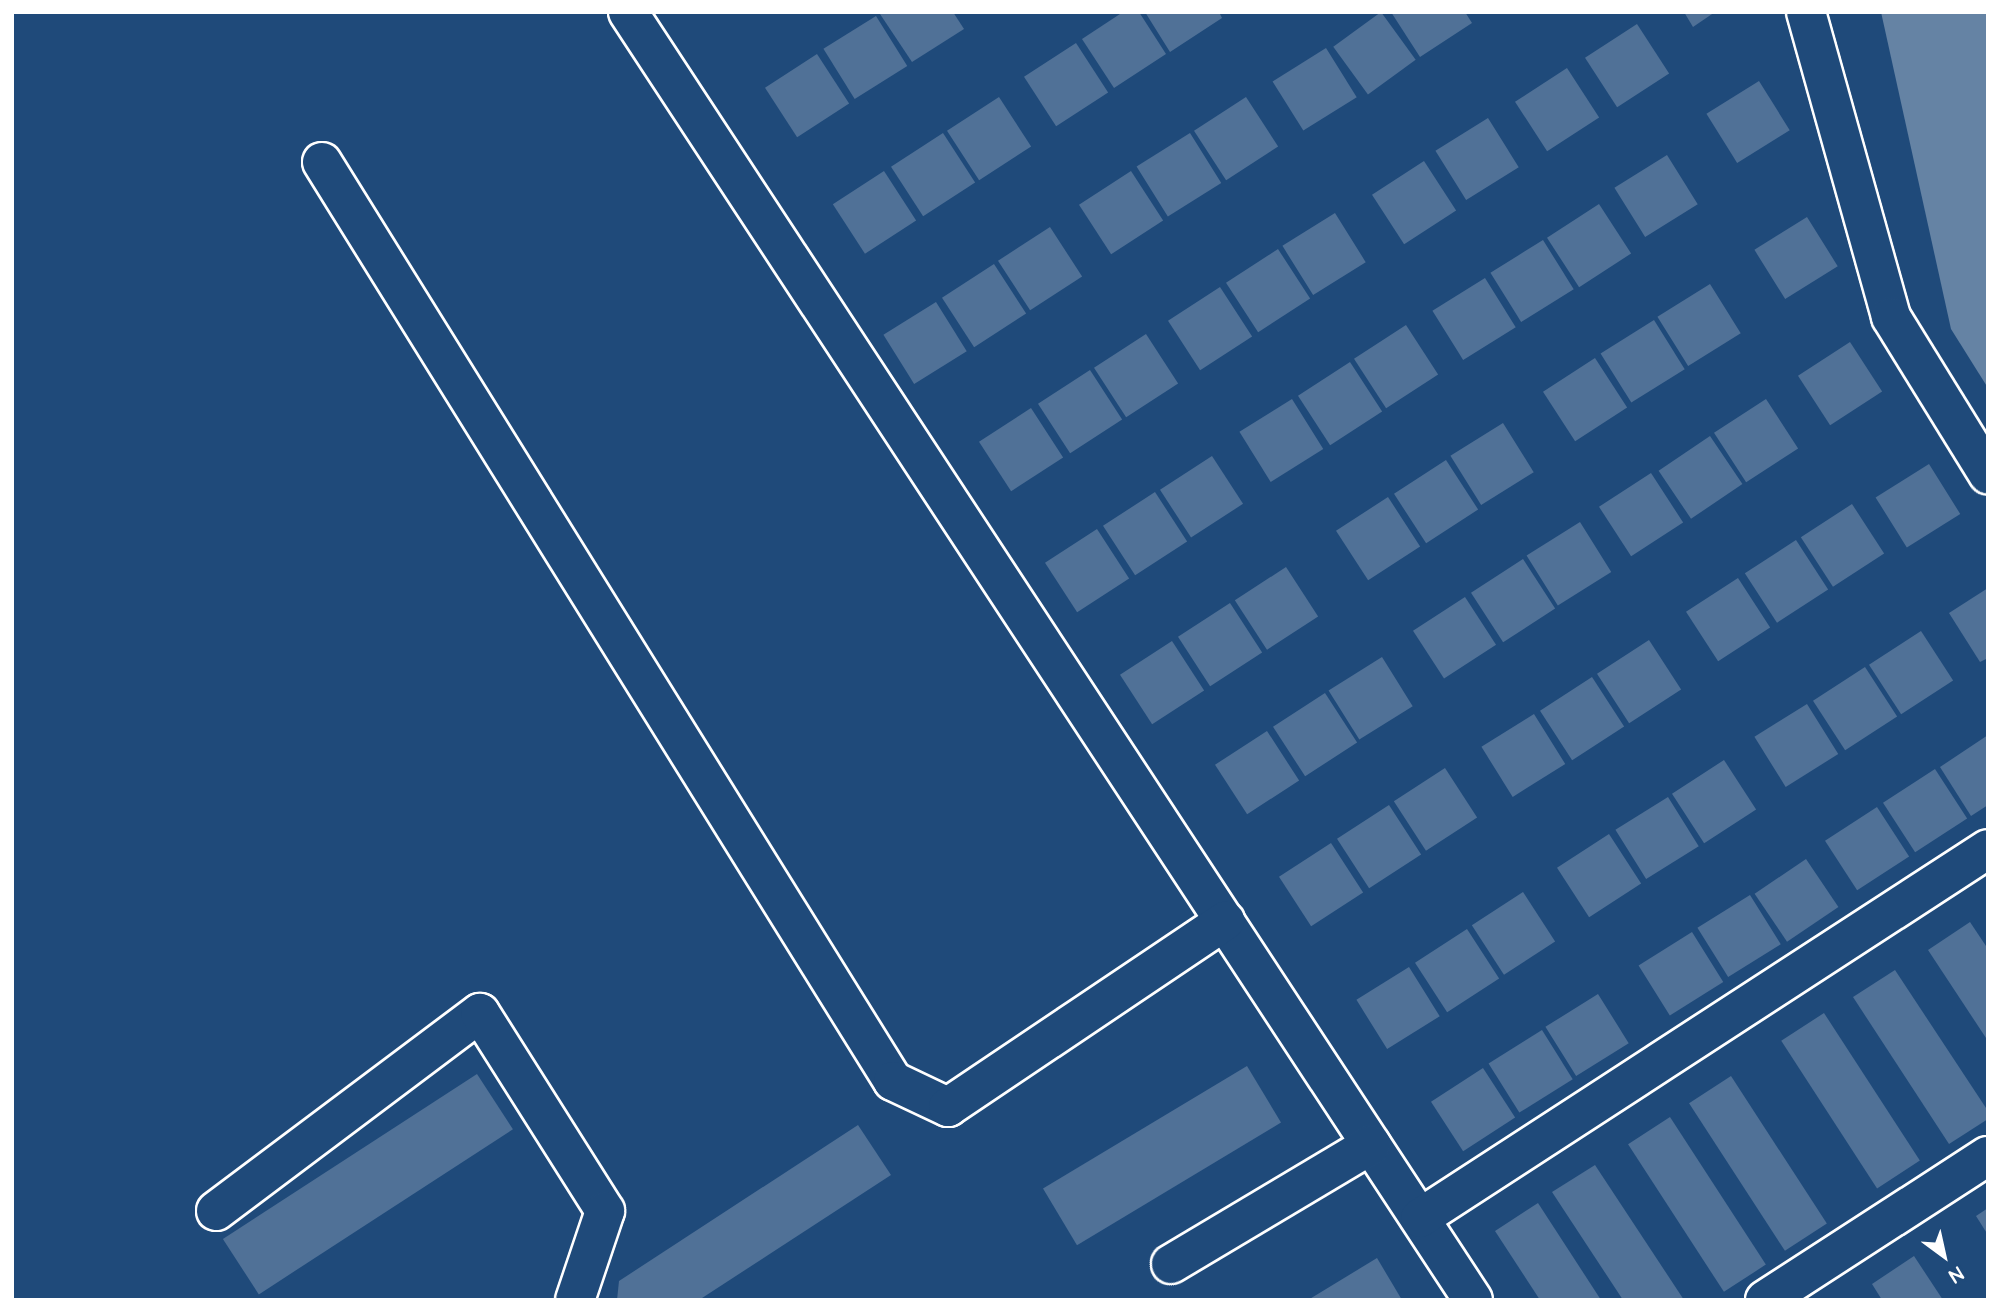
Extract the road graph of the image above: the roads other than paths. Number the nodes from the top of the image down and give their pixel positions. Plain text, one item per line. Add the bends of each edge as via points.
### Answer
1 (628, 12) edge
2 (1806, 12) edge
3 (322, 162) dead end
4 (1988, 474) edge
5 (1988, 849) edge
6 (1225, 922) junction
7 (1371, 1145) junction
8 (1988, 1156) edge
9 (216, 1211) dead end
10 (1420, 1219) junction
11 (1171, 1264) dead end
12 (575, 1300) edge
13 (1473, 1300) edge
14 (1765, 1300) edge

1 - 6 street
2 - 4 street via 1891,317
3 - 6 street via 893,1081 948,1107
5 - 10 street
6 - 7 street
7 - 10 street
7 - 11 street
8 - 14 street
9 - 12 street via 480,1013 605,1211
10 - 13 street

